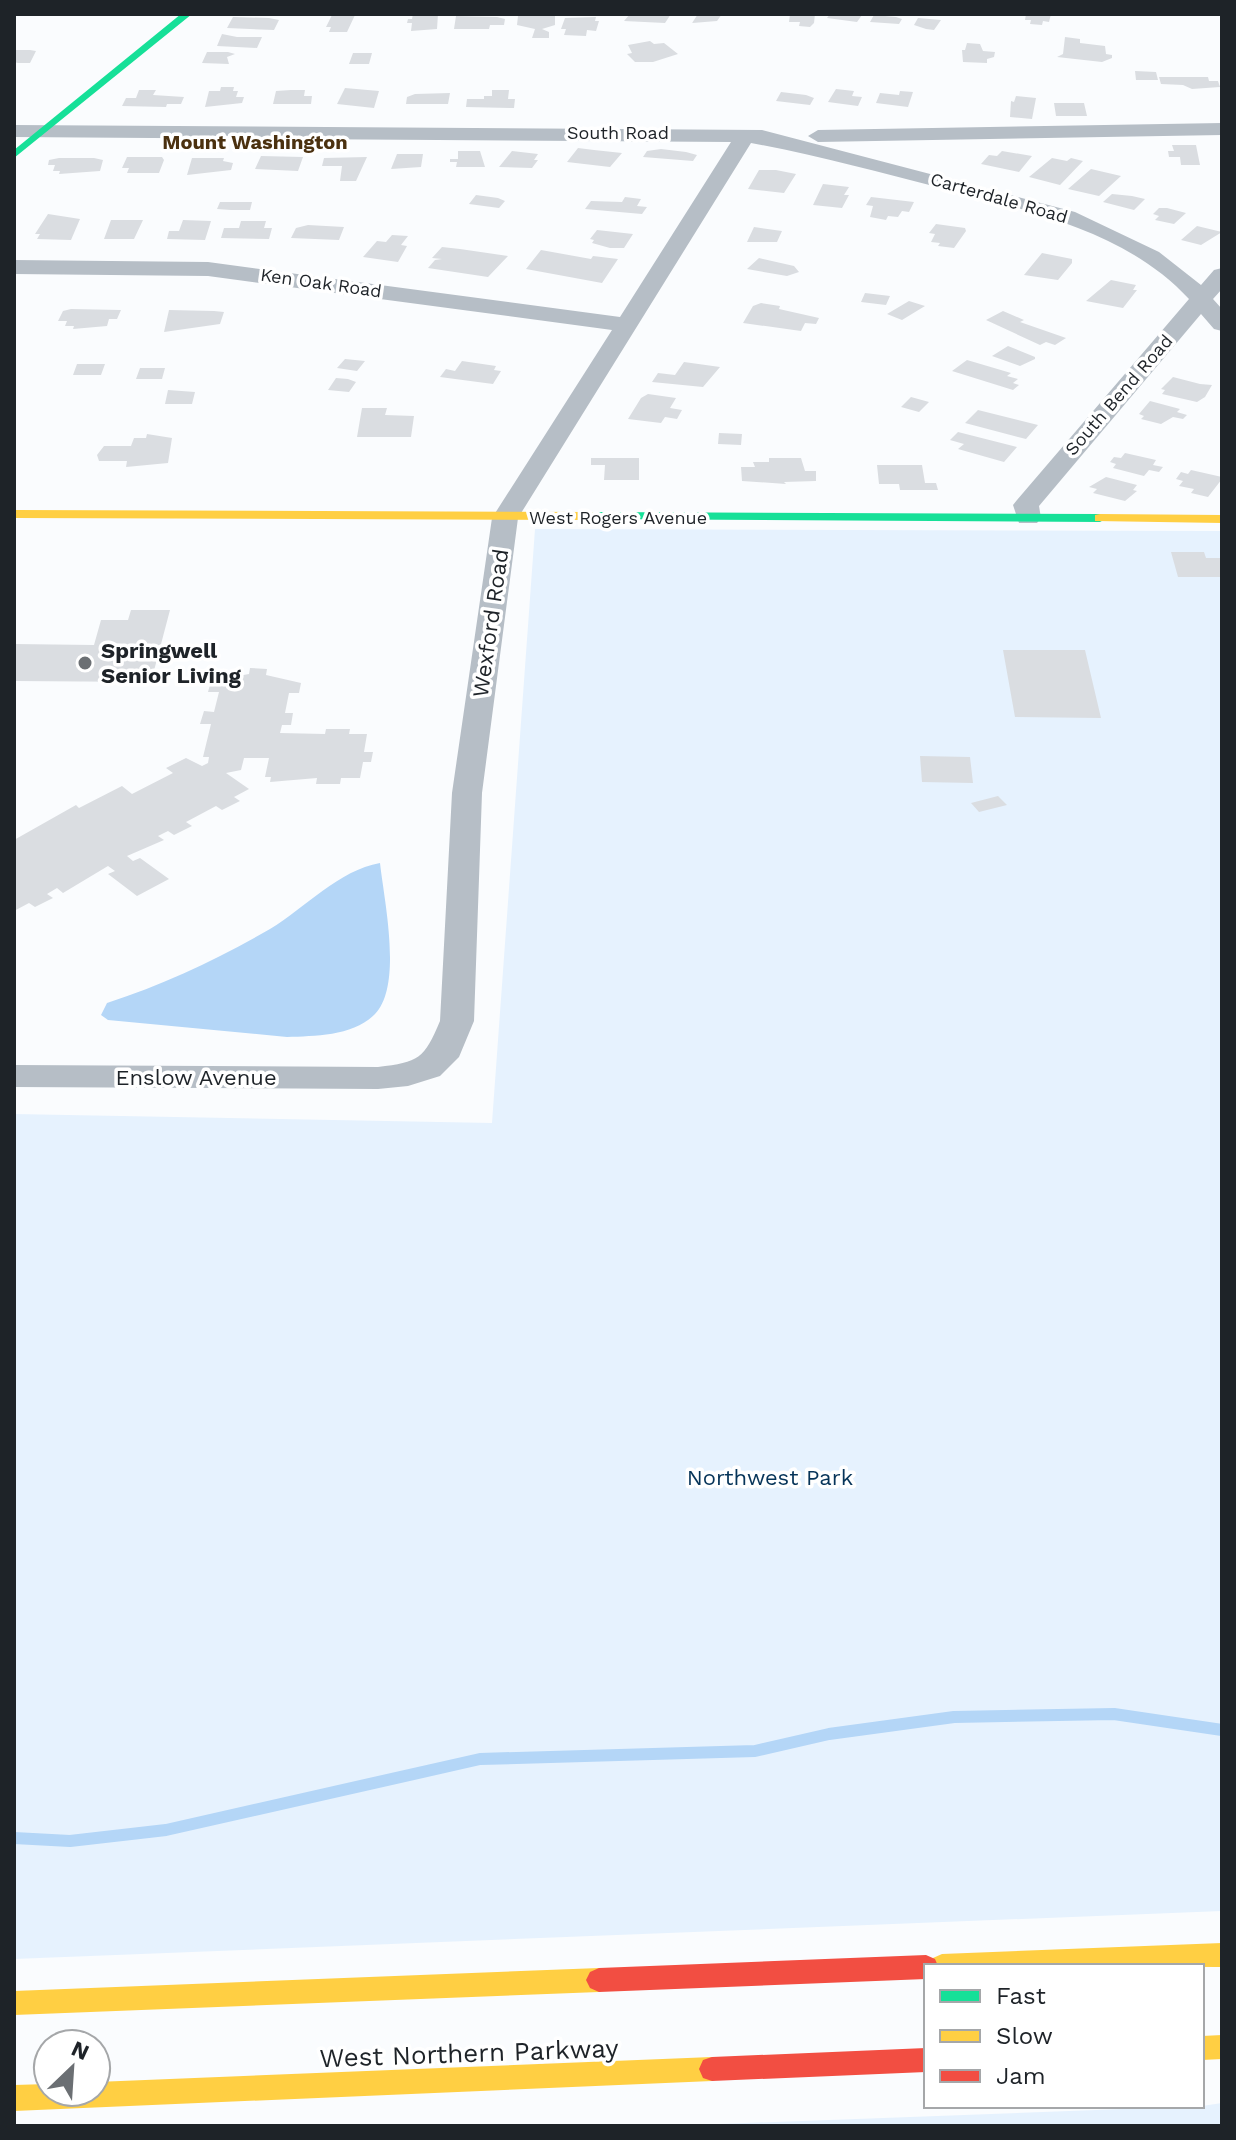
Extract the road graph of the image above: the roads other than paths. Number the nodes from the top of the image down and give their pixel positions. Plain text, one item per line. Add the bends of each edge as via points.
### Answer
1 (187, 14) edge
2 (35, 110) dead end
3 (1222, 129) edge
4 (14, 130) edge
5 (41, 132) junction
6 (745, 136) junction
7 (14, 155) edge
8 (14, 267) edge
9 (1222, 275) edge
10 (1202, 299) junction
11 (1222, 324) edge
12 (626, 325) junction
13 (14, 514) edge
14 (505, 518) junction
15 (1028, 518) junction
16 (1222, 519) edge
17 (14, 1076) edge
18 (378, 1078) joint
19 (1222, 1955) edge
20 (993, 1964) edge
21 (924, 1967) edge
22 (14, 2003) edge
23 (924, 2060) edge
24 (112, 2094) edge

1 - 5 street
2 - 4 street
3 - 6 street, South Road
4 - 5 street, South Road
5 - 6 street, South Road
5 - 7 street
6 - 10 street, Carterdale Road via 847,156 1054,212 1152,258
6 - 12 street, Wexford Road
8 - 12 street, Ken Oak Road via 208,269
9 - 10 street, South Bend Road
10 - 11 street, Carterdale Road
10 - 15 street, South Bend Road via 1026,505
12 - 14 street, Wexford Road
13 - 14 street, West Rogers Avenue
14 - 15 street, West Rogers Avenue
14 - 18 street, Wexford Road via 467,793 457,1021 442,1057 428,1068
15 - 16 street, West Rogers Avenue
17 - 18 street, Enslow Avenue
19 - 20 street
21 - 22 street
23 - 24 street, West Northern Parkway

